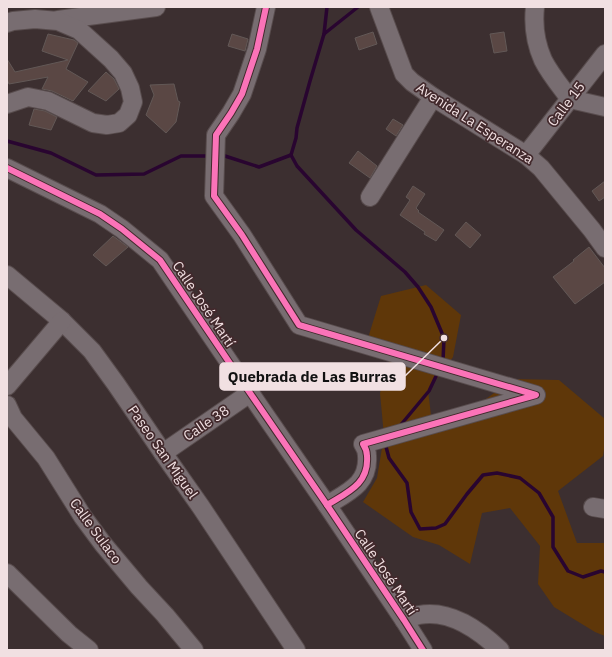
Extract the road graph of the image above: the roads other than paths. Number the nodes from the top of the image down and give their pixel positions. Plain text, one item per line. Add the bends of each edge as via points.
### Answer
1 (156, 7) edge
2 (266, 7) edge
3 (379, 7) edge
4 (535, 7) edge
5 (58, 20) junction
6 (7, 23) edge
7 (605, 54) edge
8 (433, 97) junction
9 (570, 99) junction
10 (7, 104) edge
11 (605, 107) edge
12 (526, 155) junction
13 (7, 168) edge
14 (370, 197) dead end
15 (605, 248) edge
16 (7, 275) edge
17 (62, 321) junction
18 (7, 386) edge
19 (250, 394) junction
20 (7, 405) edge
21 (162, 453) junction
22 (327, 505) junction
23 (7, 573) edge
24 (404, 620) junction
25 (89, 650) edge
26 (194, 650) edge
27 (296, 650) edge
28 (423, 650) edge
29 (500, 650) edge

1 - 5 street
2 - 22 street via 257,49 242,94 216,135 214,196 242,234 299,325 536,395 364,444 368,455 366,470 361,480 351,490
3 - 8 street, Avenida La Esperanza via 404,74
4 - 9 street via 534,28 543,60
5 - 6 street via 35,19
5 - 10 street via 79,30 123,73 133,102 128,115 119,123 107,125 93,123 48,101 28,97
7 - 9 street, Calle 15
8 - 12 street, Avenida La Esperanza
8 - 14 street
9 - 11 street
9 - 12 street, Calle 15
12 - 15 street, Avenida La Esperanza via 541,168
13 - 19 street, Calle José Martí via 100,214 160,260
16 - 17 street, Paseo San Miguel
17 - 18 street
17 - 21 street, Paseo San Miguel via 92,351
19 - 21 street, Calle 38
19 - 22 street, Calle José Martí
20 - 26 street, Calle Sulaco via 13,418 46,458 103,544
21 - 27 street, Paseo San Miguel
22 - 24 street, Calle José Martí
23 - 25 street via 69,634
24 - 28 street, Calle José Martí
24 - 29 street via 420,615 450,617 468,625

